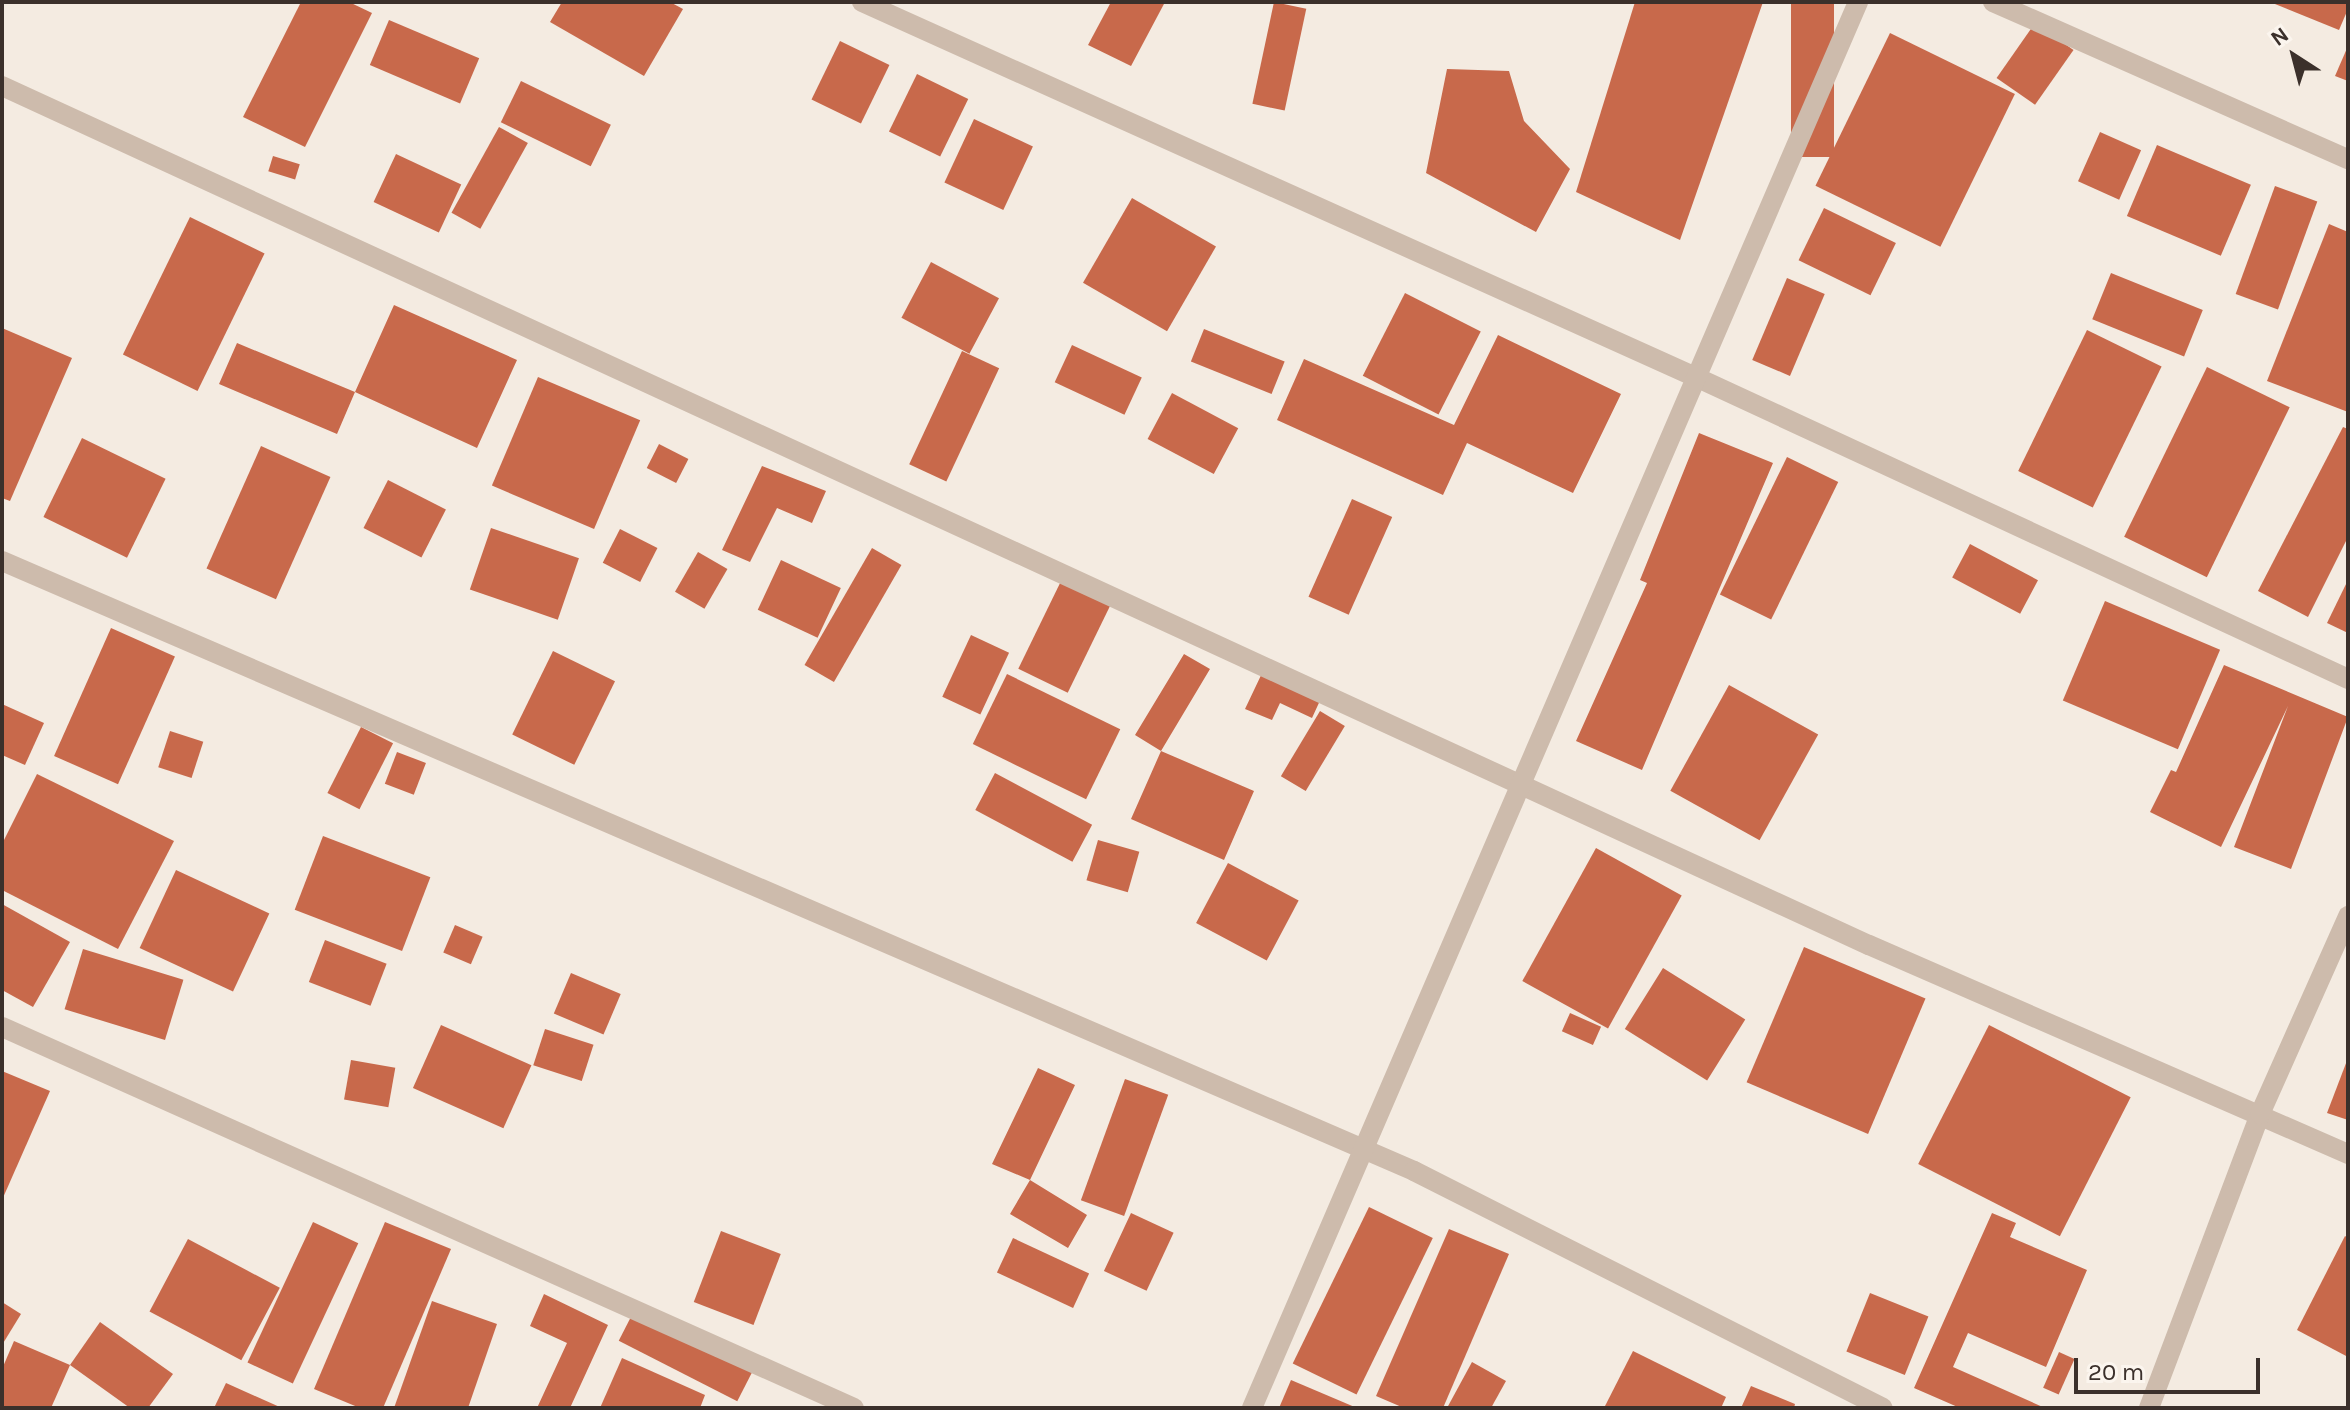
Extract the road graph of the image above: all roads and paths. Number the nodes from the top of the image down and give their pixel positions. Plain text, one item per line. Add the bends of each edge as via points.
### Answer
1 (862, 2) edge
2 (1858, 2) edge
3 (1993, 2) edge
4 (2, 86) edge
5 (2348, 159) edge
6 (1700, 379) junction
7 (2, 561) edge
8 (2348, 679) edge
9 (1522, 784) junction
10 (2348, 916) edge
11 (2, 1027) edge
12 (2260, 1114) junction
13 (1362, 1149) junction
14 (2348, 1154) edge
15 (854, 1408) edge
16 (1252, 1408) edge
17 (1883, 1408) edge
18 (2149, 1408) edge

1 - 6 street
2 - 6 street
3 - 5 street
4 - 9 street
6 - 8 street
6 - 9 street
7 - 13 street
9 - 12 street via 1869,945
9 - 13 street
10 - 12 street
11 - 15 street
12 - 14 street
12 - 18 street
13 - 16 street
13 - 17 street

